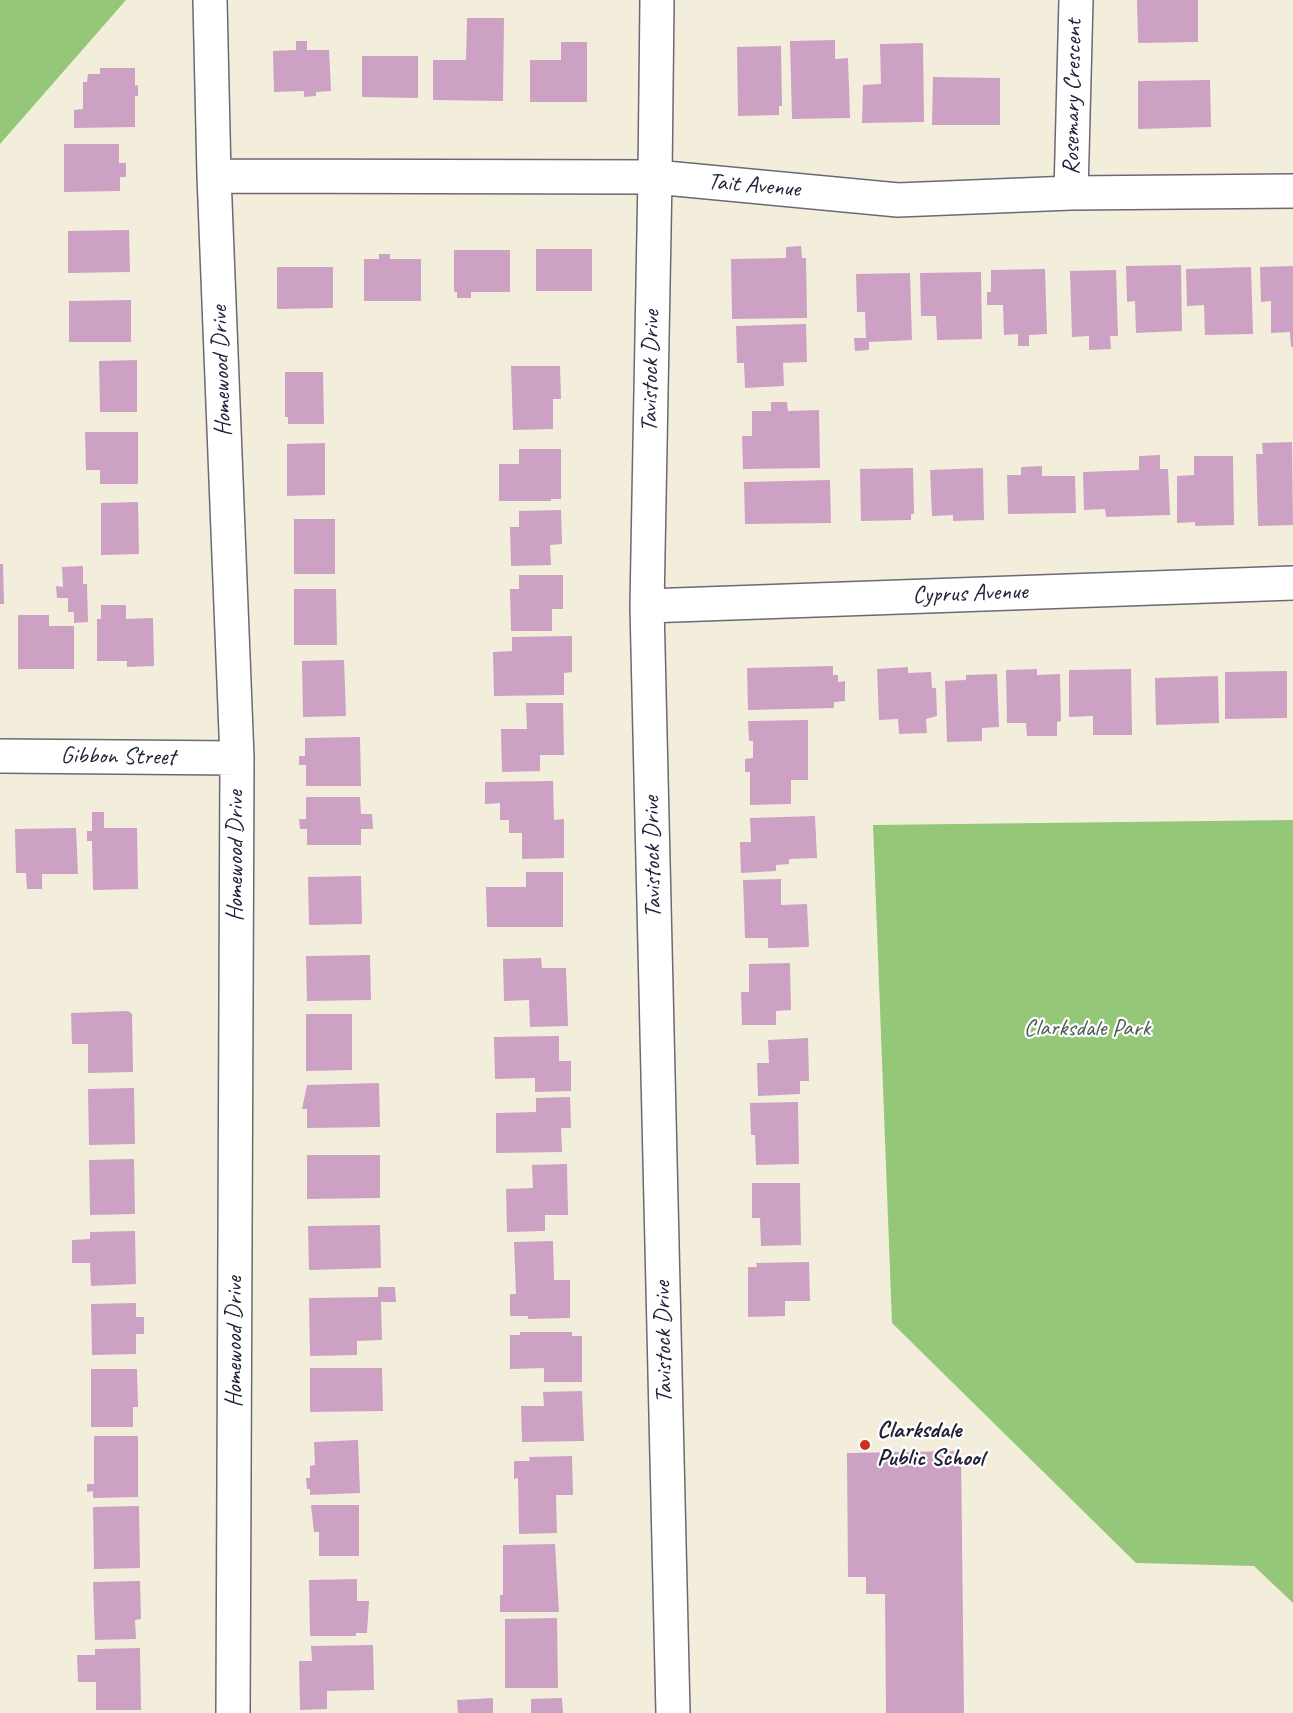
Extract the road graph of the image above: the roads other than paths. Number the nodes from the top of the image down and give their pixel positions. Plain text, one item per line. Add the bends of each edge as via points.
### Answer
1 (210, 0) edge
2 (657, 0) edge
3 (1076, 0) edge
4 (214, 176) junction
5 (655, 177) junction
6 (1293, 191) edge
7 (1071, 193) junction
8 (1293, 583) edge
9 (647, 606) junction
10 (0, 756) edge
11 (237, 759) junction
12 (233, 1713) edge
13 (673, 1713) edge

1 - 4 street, Homewood Drive
2 - 5 street, Tavistock Drive
3 - 7 street, Rosemary Crescent
4 - 5 street, Tait Avenue
4 - 11 street, Homewood Drive
5 - 7 street, Tait Avenue via 898,200
5 - 9 street, Tavistock Drive
6 - 7 street, Tait Avenue
8 - 9 street, Cyprus Avenue
9 - 13 street, Tavistock Drive
10 - 11 street, Gibbon Street
11 - 12 street, Homewood Drive

